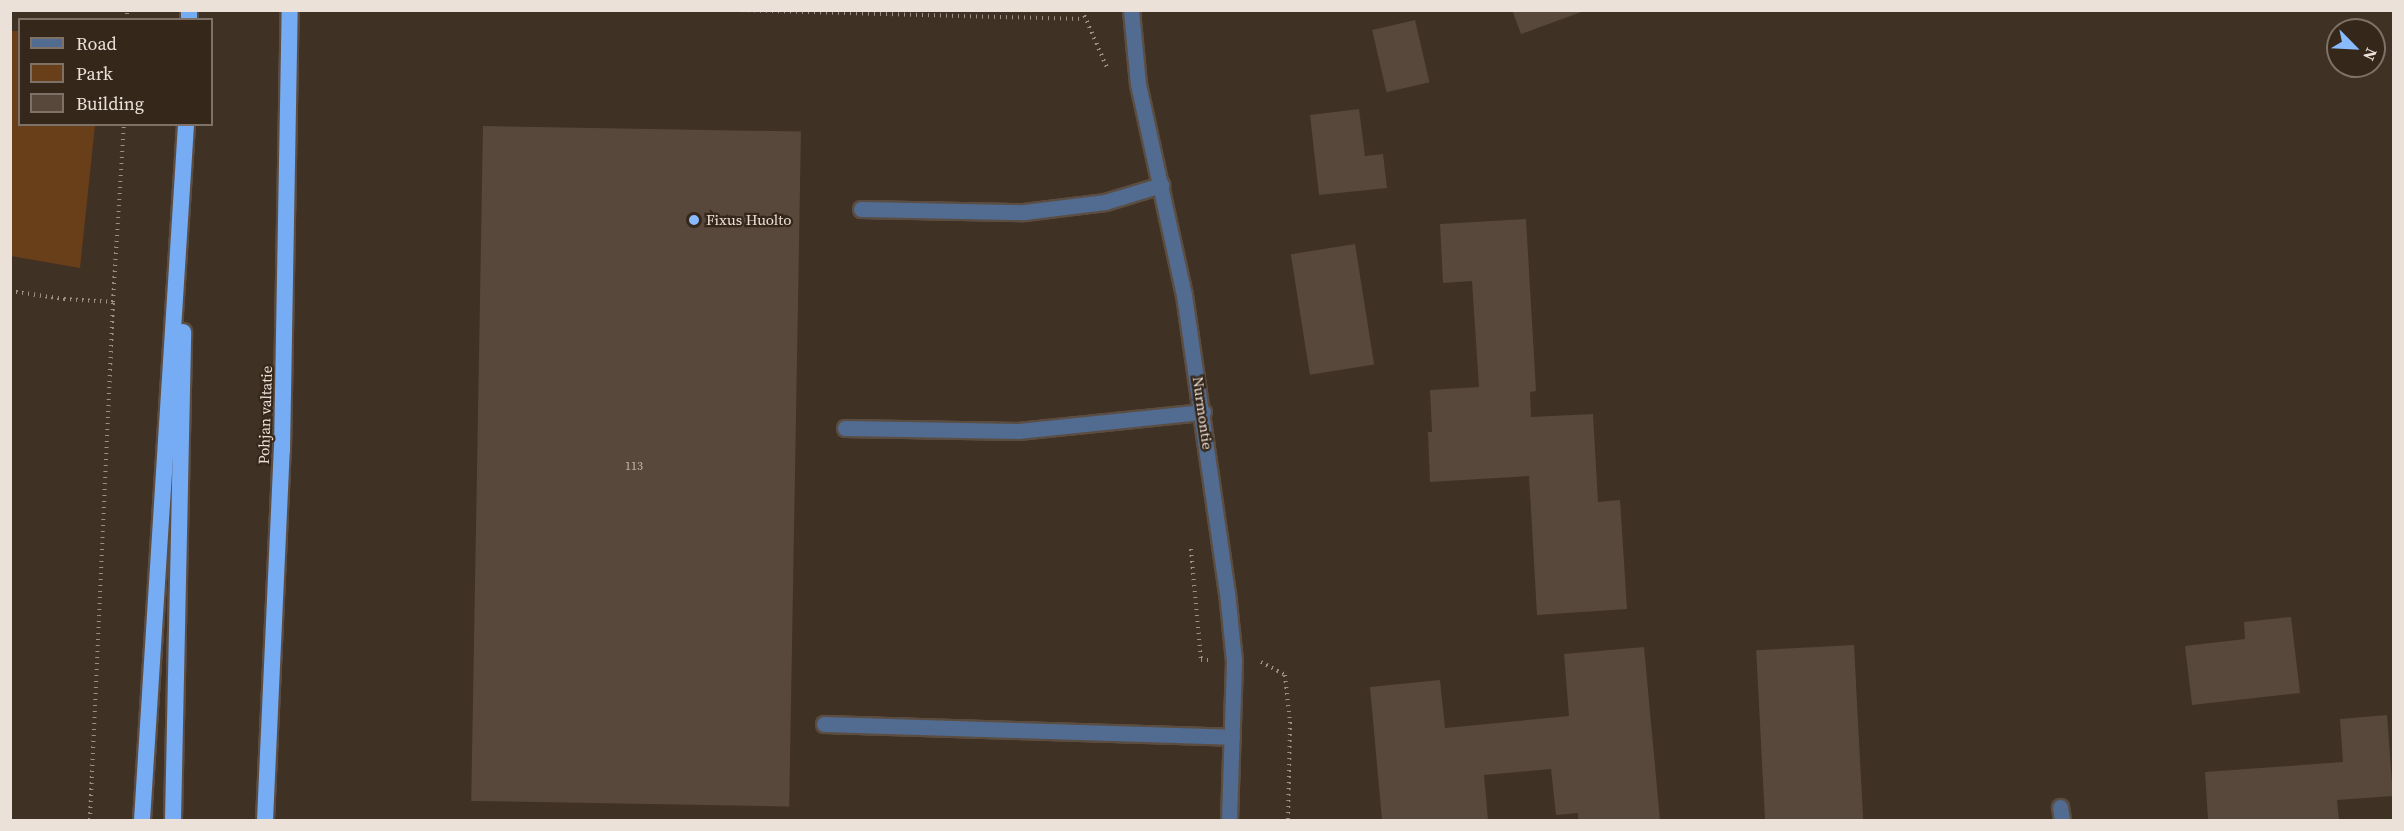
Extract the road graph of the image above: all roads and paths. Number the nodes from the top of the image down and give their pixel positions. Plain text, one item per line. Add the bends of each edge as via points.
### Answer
1 (290, 10) edge
2 (736, 10) edge
3 (1131, 10) edge
4 (1084, 19) dead end
5 (124, 126) edge
6 (187, 126) edge
7 (187, 126) edge
8 (1161, 185) junction
9 (861, 209) dead end
10 (10, 291) edge
11 (113, 302) junction
12 (1203, 412) junction
13 (845, 428) dead end
14 (824, 724) dead end
15 (1232, 737) junction
16 (90, 820) edge
17 (142, 820) edge
18 (173, 820) edge
19 (265, 820) edge
20 (1229, 820) edge

1 - 19 highway, Pohjan valtatie via 282,450
2 - 4 path
3 - 8 street, Nurmontie via 1138,84
5 - 11 path
6 - 17 highway
7 - 18 highway
8 - 9 street via 1105,202 1024,212
8 - 12 street, Nurmontie
10 - 11 path
11 - 16 path
12 - 13 street via 1018,432
12 - 15 street, Nurmontie via 1234,661
14 - 15 street
15 - 20 street, Nurmontie

